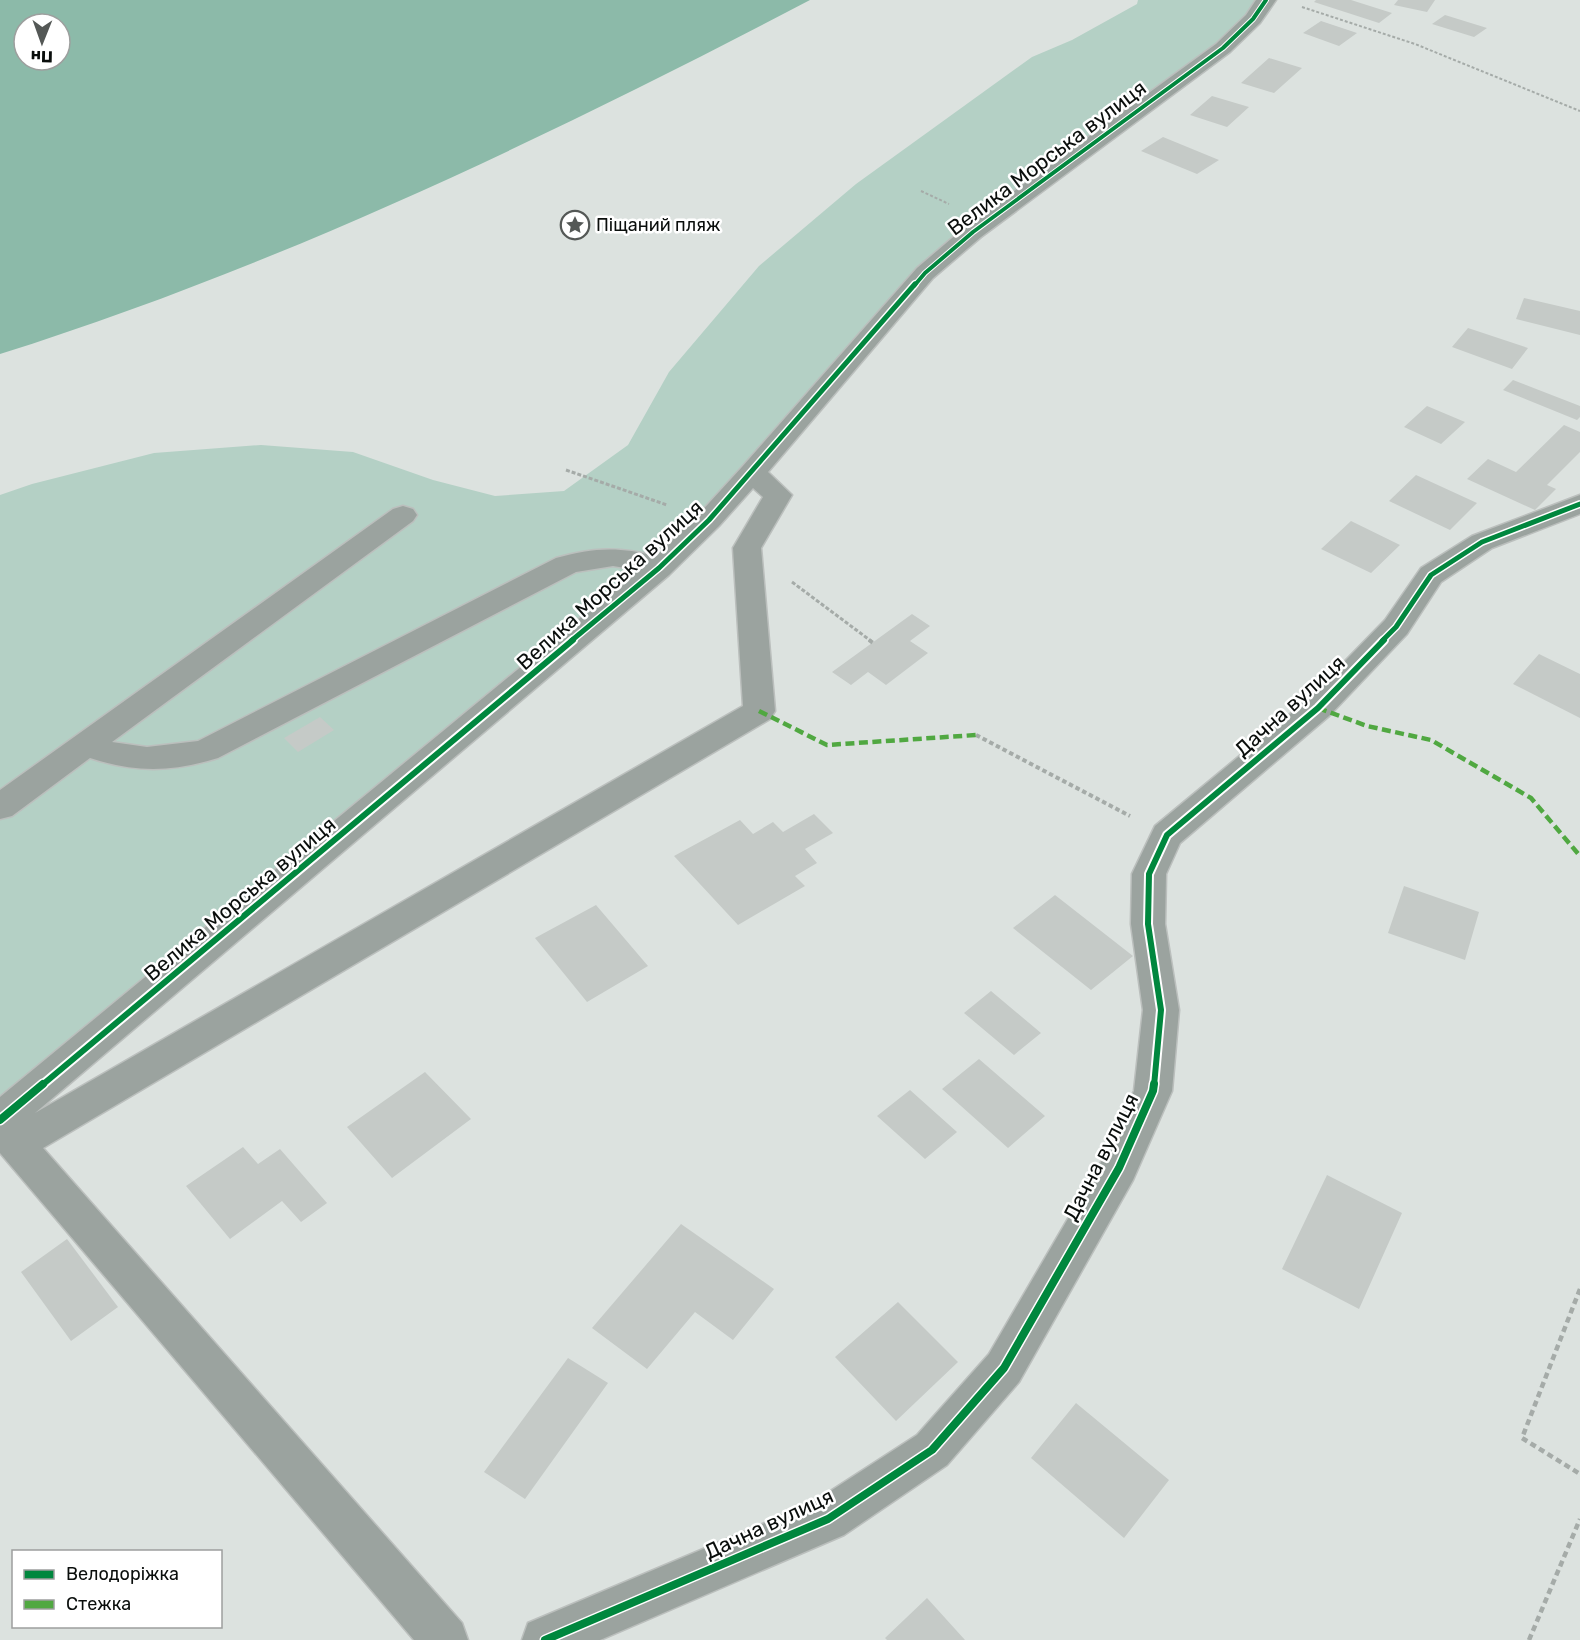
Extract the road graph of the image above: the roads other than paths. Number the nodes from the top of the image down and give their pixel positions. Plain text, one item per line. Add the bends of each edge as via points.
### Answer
1 (1266, 0) edge
2 (752, 473) junction
3 (1580, 504) edge
4 (403, 515) dead end
5 (659, 568) junction
6 (87, 744) junction
7 (0, 807) edge
8 (5, 1130) edge
9 (446, 1640) edge
10 (545, 1640) edge

1 - 2 street, Велика Морська вулиця via 1223,48 973,232 925,273
2 - 5 street, Велика Морська вулиця
2 - 8 street via 778,495 747,548 759,711
3 - 10 street, Дачна вулиця via 1482,542 1431,575 1396,627 1318,708 1167,835 1149,874 1148,924 1161,1010 1154,1091 1119,1167 1004,1368 932,1450 828,1520
4 - 6 street
5 - 6 street via 615,557 590,558 566,565 207,750 181,757 129,759
5 - 8 street, Велика Морська вулиця
6 - 7 street
8 - 9 street

